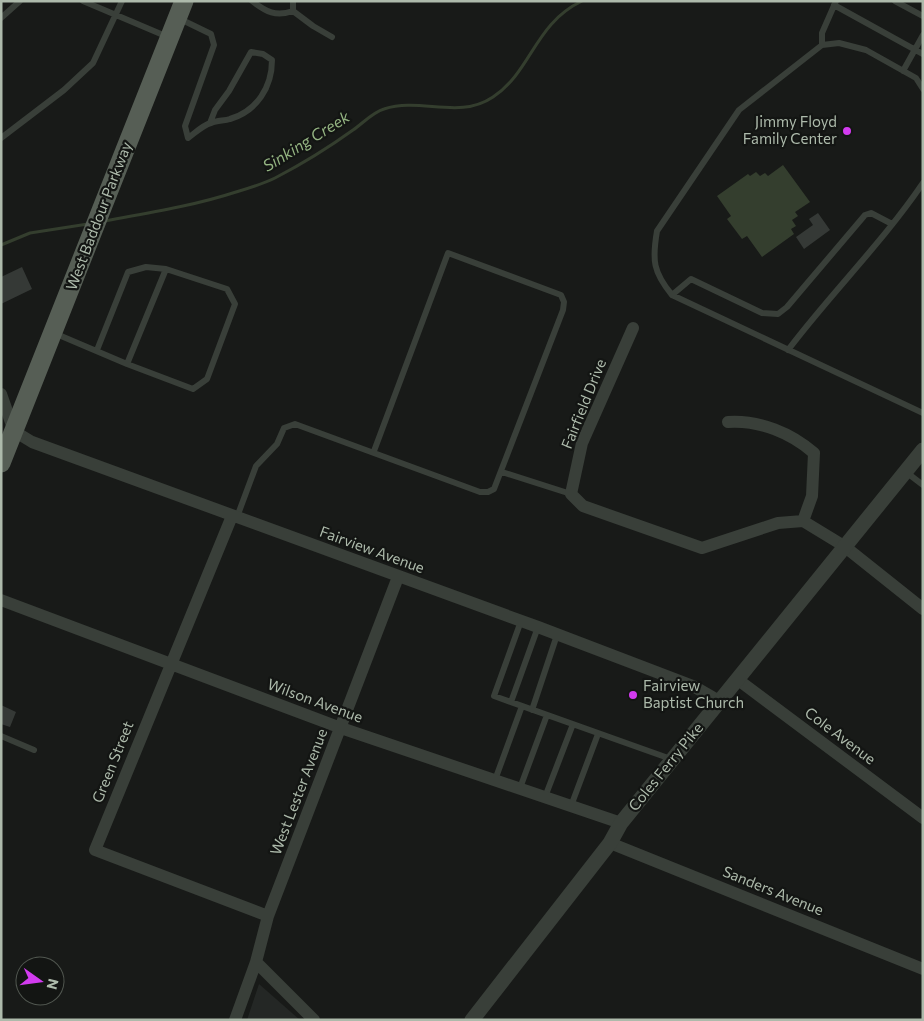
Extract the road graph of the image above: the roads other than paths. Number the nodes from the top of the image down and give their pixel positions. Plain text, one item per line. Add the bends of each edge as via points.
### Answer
1 (20, 1) edge
2 (84, 1) edge
3 (122, 1) edge
4 (252, 1) edge
5 (293, 1) edge
6 (895, 1) edge
7 (835, 3) edge
8 (181, 10) edge
9 (293, 10) junction
10 (117, 15) junction
11 (923, 16) edge
12 (1, 18) edge
13 (923, 35) edge
14 (332, 37) dead end
15 (169, 38) junction
16 (822, 45) junction
17 (915, 48) junction
18 (923, 54) edge
19 (903, 71) junction
20 (923, 89) edge
21 (210, 123) junction
22 (1, 138) edge
23 (923, 183) edge
24 (892, 224) junction
25 (166, 269) junction
26 (672, 295) junction
27 (633, 328) dead end
28 (53, 332) junction
29 (97, 350) junction
30 (788, 350) junction
31 (127, 364) junction
32 (1, 394) edge
33 (923, 413) edge
34 (728, 422) dead end
35 (14, 431) junction
36 (923, 450) edge
37 (374, 452) junction
38 (1, 462) edge
39 (502, 472) junction
40 (906, 472) junction
41 (923, 485) edge
42 (571, 494) junction
43 (235, 516) junction
44 (803, 521) junction
45 (844, 546) junction
46 (398, 577) junction
47 (1, 600) edge
48 (923, 609) edge
49 (521, 621) junction
50 (538, 627) junction
51 (557, 635) junction
52 (171, 664) junction
53 (737, 679) junction
54 (719, 701) junction
55 (511, 702) junction
56 (522, 706) junction
57 (532, 710) junction
58 (547, 715) junction
59 (573, 724) junction
60 (341, 728) junction
61 (598, 734) junction
62 (1, 736) edge
63 (34, 750) dead end
64 (672, 760) junction
65 (495, 780) junction
66 (520, 788) junction
67 (545, 797) junction
68 (571, 806) junction
69 (923, 818) edge
70 (621, 822) junction
71 (610, 843) junction
72 (268, 916) junction
73 (256, 962) junction
74 (923, 969) edge
75 (235, 1020) edge
76 (314, 1020) edge
77 (472, 1020) edge

1 - 12 lane
2 - 10 lane
3 - 10 lane
4 - 9 lane via 274,14
5 - 9 lane
6 - 11 lane
7 - 16 lane via 822,33
7 - 17 lane
8 - 15 main road, West Baddour Parkway
8 - 21 lane via 211,34 214,45 185,126 188,138
9 - 14 lane
10 - 15 lane
10 - 22 lane via 93,63 64,90
13 - 17 lane
15 - 28 main road, West Baddour Parkway
16 - 19 lane via 839,44 866,50
16 - 26 lane via 739,110 657,231 653,254 658,278
17 - 18 lane
17 - 19 lane
19 - 20 lane via 916,78
21 - 21 lane via 231,119 248,110 262,96 272,74 272,60 252,52 214,110
23 - 24 lane
24 - 26 lane via 872,213 865,215 778,314 762,313 691,278
24 - 30 lane
25 - 29 lane via 146,267 128,272
25 - 31 lane
25 - 31 lane via 227,289 235,304 207,379 193,389
26 - 30 lane
27 - 42 street, Fairfield Drive via 582,443
28 - 29 lane
28 - 35 main road, West Baddour Parkway
29 - 31 lane
30 - 33 lane
32 - 35 street
34 - 44 street via 744,421 776,430 798,440 814,453 812,496
35 - 38 main road, West Baddour Parkway
35 - 43 street, Fairview Avenue via 32,442
36 - 40 street, Coles Ferry Pike
37 - 39 lane via 480,492 494,489
37 - 39 lane via 448,253 561,295 564,302
37 - 43 lane via 295,424 284,428 277,444 256,466
39 - 42 lane
40 - 41 lane
40 - 45 street, Coles Ferry Pike
42 - 44 street via 583,506 702,548 778,523
43 - 46 street, Fairview Avenue
43 - 52 street, Green Street
44 - 45 street
45 - 48 street
45 - 53 street, Coles Ferry Pike
46 - 49 street, Fairview Avenue
46 - 60 street, West Lester Avenue
47 - 52 street, Wilson Avenue
49 - 50 street, Fairview Avenue
49 - 55 lane via 494,696
50 - 51 street, Fairview Avenue
50 - 55 lane
51 - 54 street, Fairview Avenue via 693,686
51 - 57 lane
52 - 60 street, Wilson Avenue
52 - 72 street, Green Street via 95,850
53 - 54 street, Coles Ferry Pike
53 - 69 street, Cole Avenue
54 - 64 street, Coles Ferry Pike
55 - 56 lane
56 - 57 lane
56 - 65 lane
57 - 58 lane
58 - 59 lane
58 - 66 lane
59 - 61 lane
59 - 67 lane
60 - 65 street, Wilson Avenue
60 - 72 street, West Lester Avenue
61 - 64 lane
61 - 68 lane
62 - 63 lane
64 - 70 street, Coles Ferry Pike
65 - 66 street, Wilson Avenue
66 - 67 street, Wilson Avenue
67 - 68 street, Wilson Avenue
68 - 70 street, Wilson Avenue
70 - 71 street, Coles Ferry Pike
71 - 74 street, Sanders Avenue
71 - 77 street, Coles Ferry Pike
72 - 73 street, West Lester Avenue
73 - 75 street, West Lester Avenue
73 - 76 street

